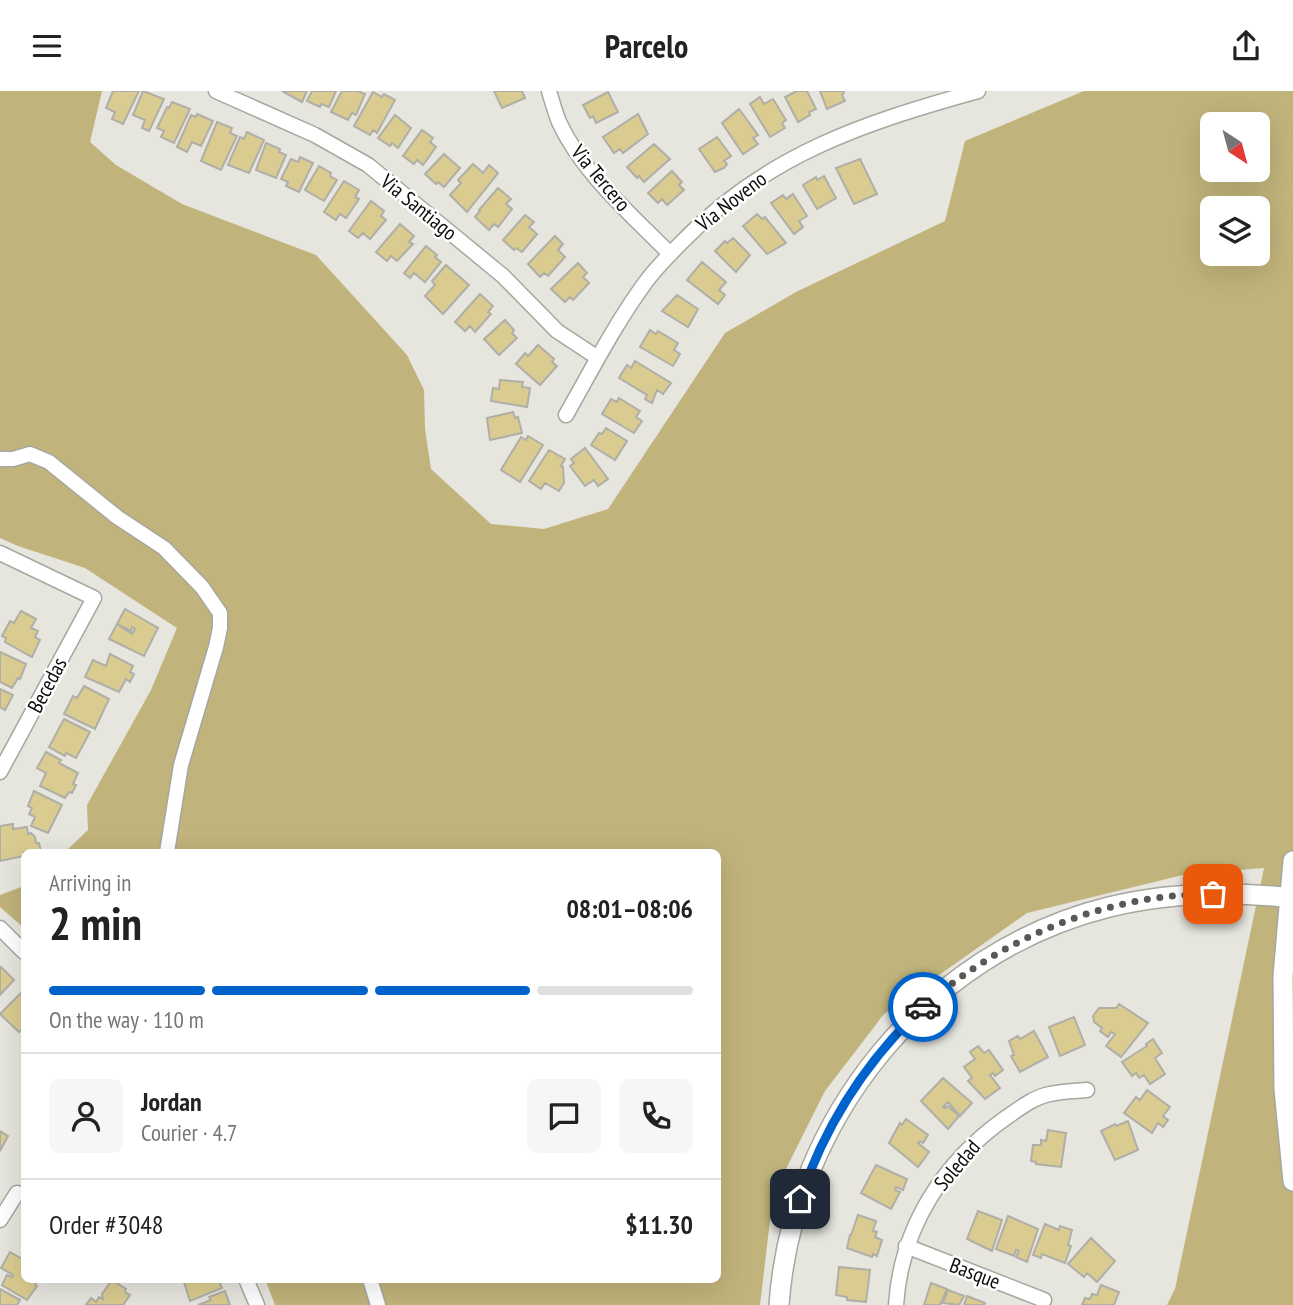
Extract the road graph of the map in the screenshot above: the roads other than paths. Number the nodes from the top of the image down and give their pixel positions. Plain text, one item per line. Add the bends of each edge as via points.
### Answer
1 (216, 91) edge
2 (549, 91) edge
3 (974, 92) edge
4 (670, 254) junction
5 (598, 358) junction
6 (565, 415) dead end
7 (0, 459) edge
8 (0, 553) edge
9 (0, 772) edge
10 (167, 849) edge
11 (1293, 861) edge
12 (1292, 898) edge
13 (0, 928) edge
14 (21, 948) edge
15 (1087, 1090) dead end
16 (1293, 1181) edge
17 (18, 1193) dead end
18 (0, 1220) edge
19 (906, 1246) junction
20 (248, 1283) edge
21 (371, 1283) edge
22 (1045, 1300) dead end
23 (257, 1305) edge
24 (378, 1305) edge
25 (779, 1305) edge
26 (896, 1305) edge

1 - 5 street, Via Santiago via 315,135 368,165 503,276 557,331
2 - 4 street, Via Tercero via 558,121 575,151
3 - 4 street, Via Noveno via 851,131 800,153 738,192
4 - 5 street, Via Noveno via 640,291
5 - 6 street, Via Noveno
7 - 10 street via 30,454 62,471 117,517 164,548 220,613 216,647 181,765
8 - 9 street, Becedas via 94,598
11 - 12 street
12 - 16 street via 1283,976 1284,1089
12 - 25 street via 1194,894 1107,908 1072,918 1009,947 943,990 876,1058 833,1121 794,1216
13 - 14 street
15 - 19 street, Soledad via 1048,1094 986,1132 946,1173
17 - 18 street
19 - 22 street, Basque
19 - 26 street, Soledad
20 - 23 street
21 - 24 street

